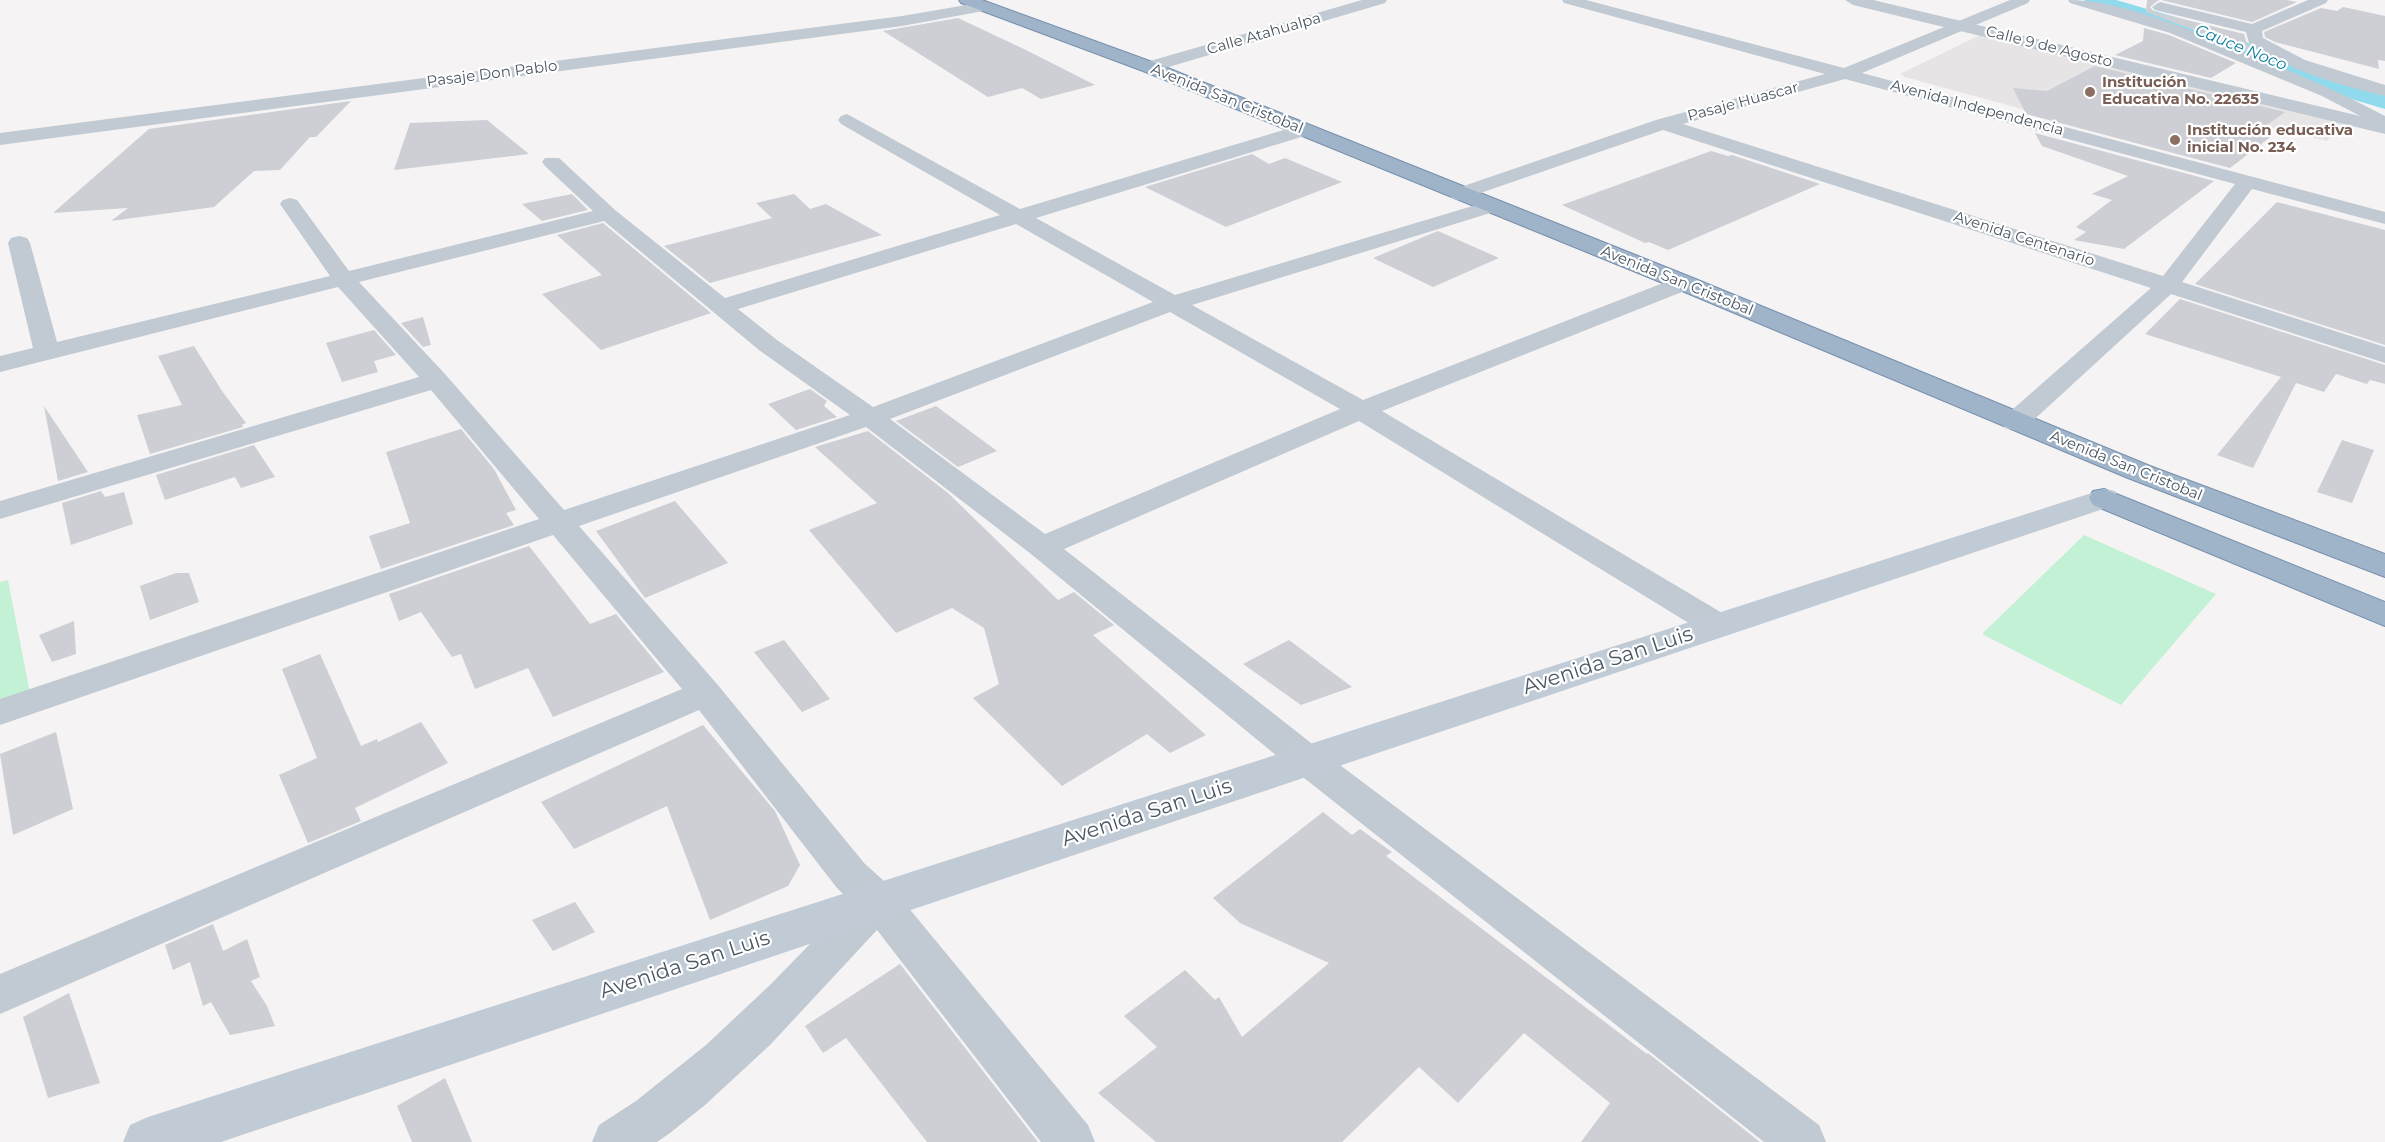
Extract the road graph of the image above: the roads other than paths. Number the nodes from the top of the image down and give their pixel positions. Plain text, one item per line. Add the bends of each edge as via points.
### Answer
1 (1378, 0) edge
2 (1569, 0) edge
3 (1853, 0) edge
4 (1877, 0) edge
5 (2023, 0) edge
6 (2075, 0) edge
7 (2320, 0) edge
8 (976, 3) edge
9 (2144, 3) dead end
10 (1968, 25) junction
11 (2254, 29) junction
12 (1149, 67) junction
13 (1847, 73) junction
14 (2385, 91) edge
15 (847, 120) dead end
16 (2383, 123) edge
17 (1663, 124) junction
18 (1304, 130) junction
19 (0, 139) edge
20 (552, 162) dead end
21 (2248, 181) junction
22 (1459, 194) junction
23 (290, 204) dead end
24 (1493, 206) junction
25 (608, 214) junction
26 (1015, 216) junction
27 (2385, 218) edge
28 (19, 243) dead end
29 (344, 280) junction
30 (1684, 283) junction
31 (2168, 285) junction
32 (1170, 304) junction
33 (722, 306) junction
34 (47, 353) junction
35 (2385, 355) edge
36 (0, 364) edge
37 (436, 380) junction
38 (1361, 410) junction
39 (870, 417) junction
40 (2015, 422) junction
41 (2139, 472) junction
42 (2104, 498) junction
43 (0, 510) edge
44 (560, 523) junction
45 (1042, 547) junction
46 (2385, 566) edge
47 (2385, 615) edge
48 (1717, 625) junction
49 (705, 693) junction
50 (0, 712) edge
51 (1307, 760) junction
52 (878, 901) junction
53 (0, 994) edge
54 (148, 1142) edge
55 (616, 1142) edge
56 (1071, 1142) edge
57 (1802, 1142) edge

1 - 12 street, Calle Atahualpa
2 - 13 street, Avenida Independencia
3 - 10 street, Calle 9 de Agosto
4 - 10 street, Calle 9 de Agosto
5 - 10 street, Pasaje Huascar
6 - 16 street via 2176,30 2328,92
7 - 11 street
8 - 12 highway, Avenida San Cristobal
8 - 19 street, Pasaje Don Pablo via 902,21
9 - 11 street
10 - 13 street, Pasaje Huascar
10 - 16 street, Calle 9 de Agosto
11 - 14 street via 2254,40 2277,54
12 - 18 highway, Avenida San Cristobal
13 - 17 street, Pasaje Huascar
13 - 21 street, Avenida Independencia
15 - 26 street
17 - 22 street, Pasaje Huascar
17 - 31 street, Avenida Centenario
18 - 22 highway, Avenida San Cristobal
18 - 26 street
20 - 25 street
21 - 27 street, Avenida Independencia
21 - 31 street
22 - 24 highway, Avenida San Cristobal
23 - 29 street
24 - 30 highway, Avenida San Cristobal
24 - 32 street
25 - 29 street
25 - 33 street
26 - 32 street
26 - 33 street
28 - 34 street
29 - 34 street
29 - 37 street
30 - 38 street
30 - 40 highway, Avenida San Cristobal
31 - 35 street, Avenida Centenario
31 - 40 street
32 - 38 street
32 - 39 street
33 - 39 street via 768,345
34 - 36 street
37 - 43 street
37 - 44 street
38 - 45 street
38 - 48 street
39 - 44 street
39 - 45 street
40 - 41 highway, Avenida San Cristobal
41 - 42 highway, Avenida San Luis
41 - 46 highway, Avenida San Cristobal
42 - 47 highway
42 - 48 main road, Avenida San Luis
44 - 49 street
44 - 50 street
45 - 51 street
48 - 51 main road, Avenida San Luis
49 - 52 street via 851,876
49 - 53 street
51 - 52 main road, Avenida San Luis
51 - 57 street
52 - 54 main road, Avenida San Luis
52 - 55 street via 742,1044 656,1117
52 - 56 street

